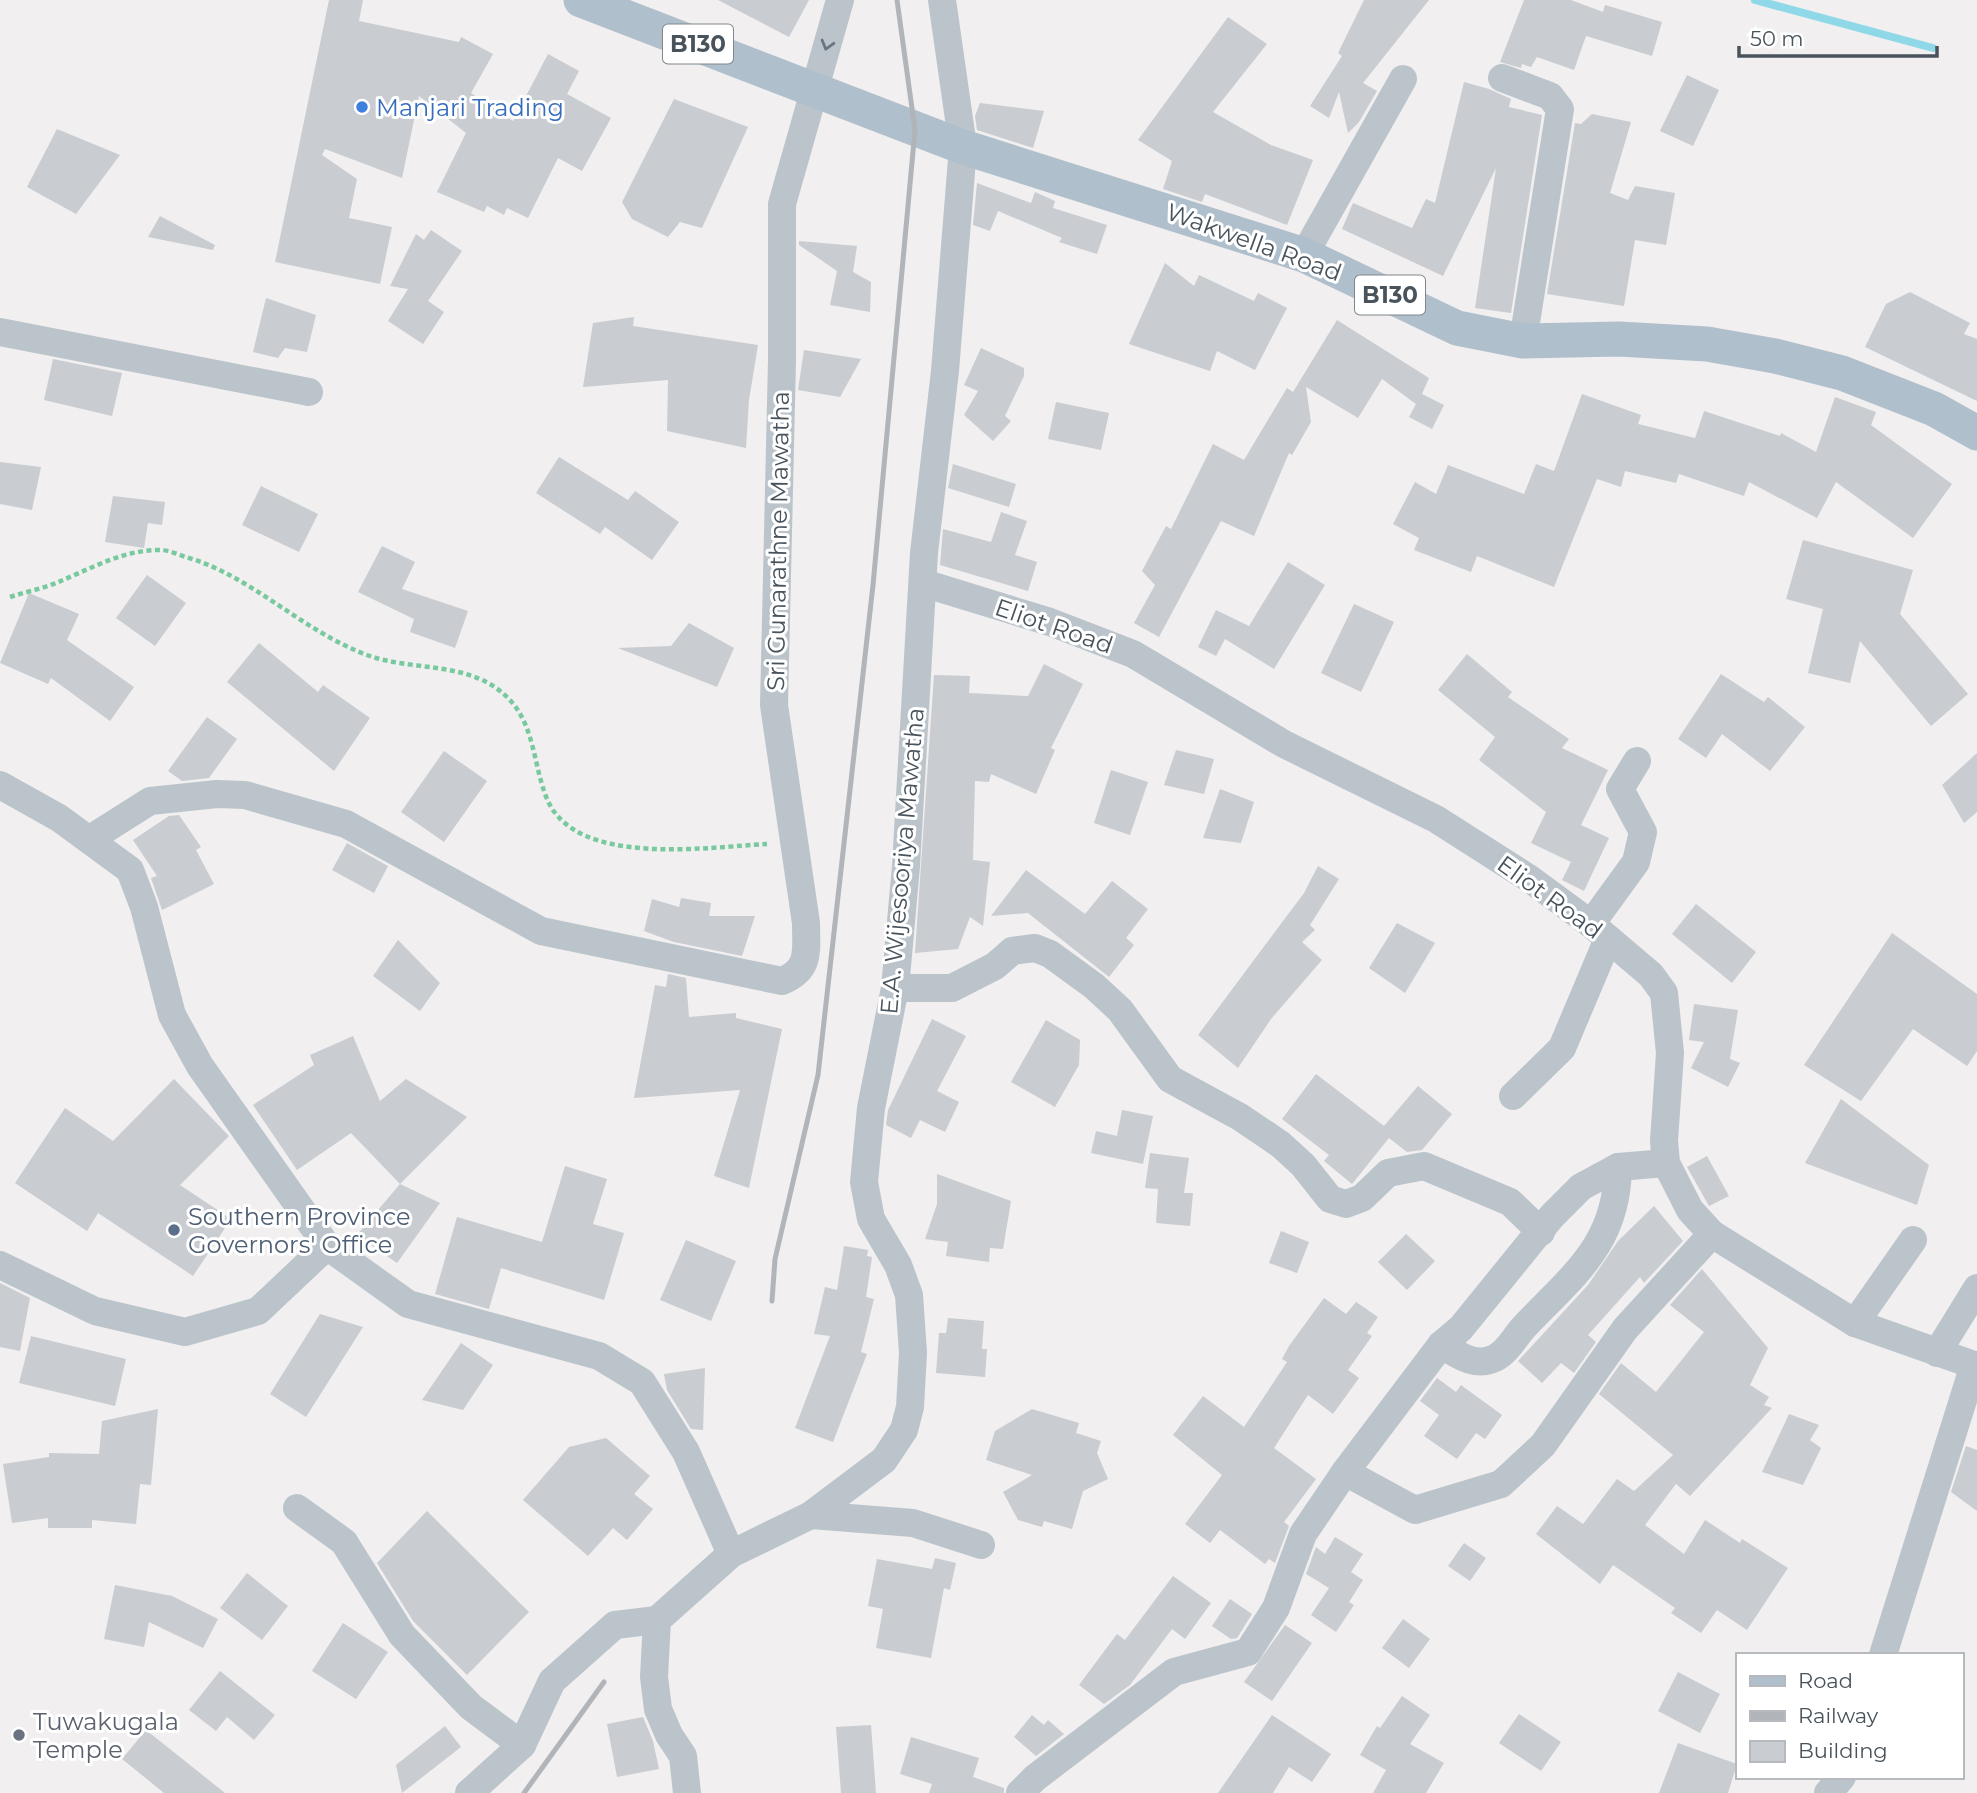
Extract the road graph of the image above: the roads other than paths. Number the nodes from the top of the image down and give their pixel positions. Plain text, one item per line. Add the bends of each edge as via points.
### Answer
1 (581, 0) edge
2 (840, 0) edge
3 (942, 0) edge
4 (1502, 78) dead end
5 (1403, 79) dead end
6 (814, 91) junction
7 (962, 147) junction
8 (1304, 255) junction
9 (0, 332) edge
10 (1523, 341) junction
11 (309, 392) dead end
12 (1977, 433) edge
13 (923, 583) junction
14 (1637, 761) dead end
15 (0, 785) edge
16 (90, 839) junction
17 (1599, 931) junction
18 (895, 988) junction
19 (1513, 1096) dead end
20 (1666, 1163) junction
21 (1618, 1167) junction
22 (1541, 1232) junction
23 (1712, 1234) junction
24 (1913, 1240) dead end
25 (327, 1245) junction
26 (0, 1265) edge
27 (1977, 1288) edge
28 (1855, 1323) junction
29 (1977, 1323) edge
30 (1441, 1345) junction
31 (1960, 1361) edge
32 (1345, 1472) junction
33 (296, 1508) dead end
34 (811, 1515) junction
35 (981, 1545) dead end
36 (731, 1554) junction
37 (657, 1620) junction
38 (1884, 1653) edge
39 (522, 1745) junction
40 (1840, 1779) edge
41 (469, 1793) edge
42 (687, 1793) edge
43 (1020, 1793) edge
44 (1828, 1793) edge

1 - 6 main road, Wakwella Road / B130
2 -> 6 street, Sri Gunarathne Mawatha
3 - 7 street, E.A. Wijesooriya Mawatha
4 - 10 street via 1550,96 1560,109
5 - 8 street
6 - 7 main road, Wakwella Road / B130
6 - 16 street, Sri Gunarathne Mawatha via 782,204 774,705 806,923 806,960 797,975 782,981 541,932 346,824 245,795 150,801
7 - 8 main road, Wakwella Road / B130
7 - 13 street, E.A. Wijesooriya Mawatha
8 - 10 main road, Wakwella Road / B130 via 1457,328
9 - 11 street
10 - 12 main road, Wakwella Road / B130 via 1619,339 1706,344 1775,356 1842,373 1934,409
13 - 17 street, Eliot Road via 1050,622 1133,654 1284,744 1436,819 1530,879
13 - 18 street, E.A. Wijesooriya Mawatha
14 - 17 street via 1620,789 1643,832 1636,862
15 - 16 street
16 - 25 street via 130,870 172,1015 200,1066
17 - 19 street via 1562,1048
17 - 20 street, Eliot Road via 1651,975 1664,993 1670,1053
18 - 22 street via 952,988 995,966 1012,951 1035,948 1094,986 1120,1010 1170,1079 1280,1144 1330,1199 1346,1204 1362,1199 1388,1173 1424,1166 1510,1202
18 - 34 street, E.A. Wijesooriya Mawatha via 871,1108 864,1182 871,1219 909,1294 910,1406 904,1430 884,1461
20 - 21 street
20 - 23 street, Eliot Road via 1690,1210
21 - 22 street via 1581,1187
21 - 30 street via 1618,1191 1608,1228 1563,1290 1505,1351 1475,1363
22 - 30 street via 1461,1328
23 - 28 street, Eliot Road
23 - 32 street via 1625,1329 1543,1445 1501,1484 1415,1510
24 - 28 street
25 - 26 street via 258,1311 185,1332 95,1311
25 - 36 street via 408,1304 599,1356 642,1382 686,1452
27 - 31 street
28 - 31 street, Eliot Road
29 - 31 street
30 - 32 street
31 - 38 street
32 - 43 street via 1303,1534 1276,1608 1248,1652 1174,1672
33 - 39 street via 344,1542 402,1635 471,1707
34 - 35 street via 913,1523
34 - 36 street, E.A. Wijesooriya Mawatha
36 - 37 street, E.A. Wijesooriya Mawatha
37 - 39 street via 615,1625 552,1681
37 - 42 street via 654,1677 658,1709 683,1756
39 - 41 street
40 - 44 street

